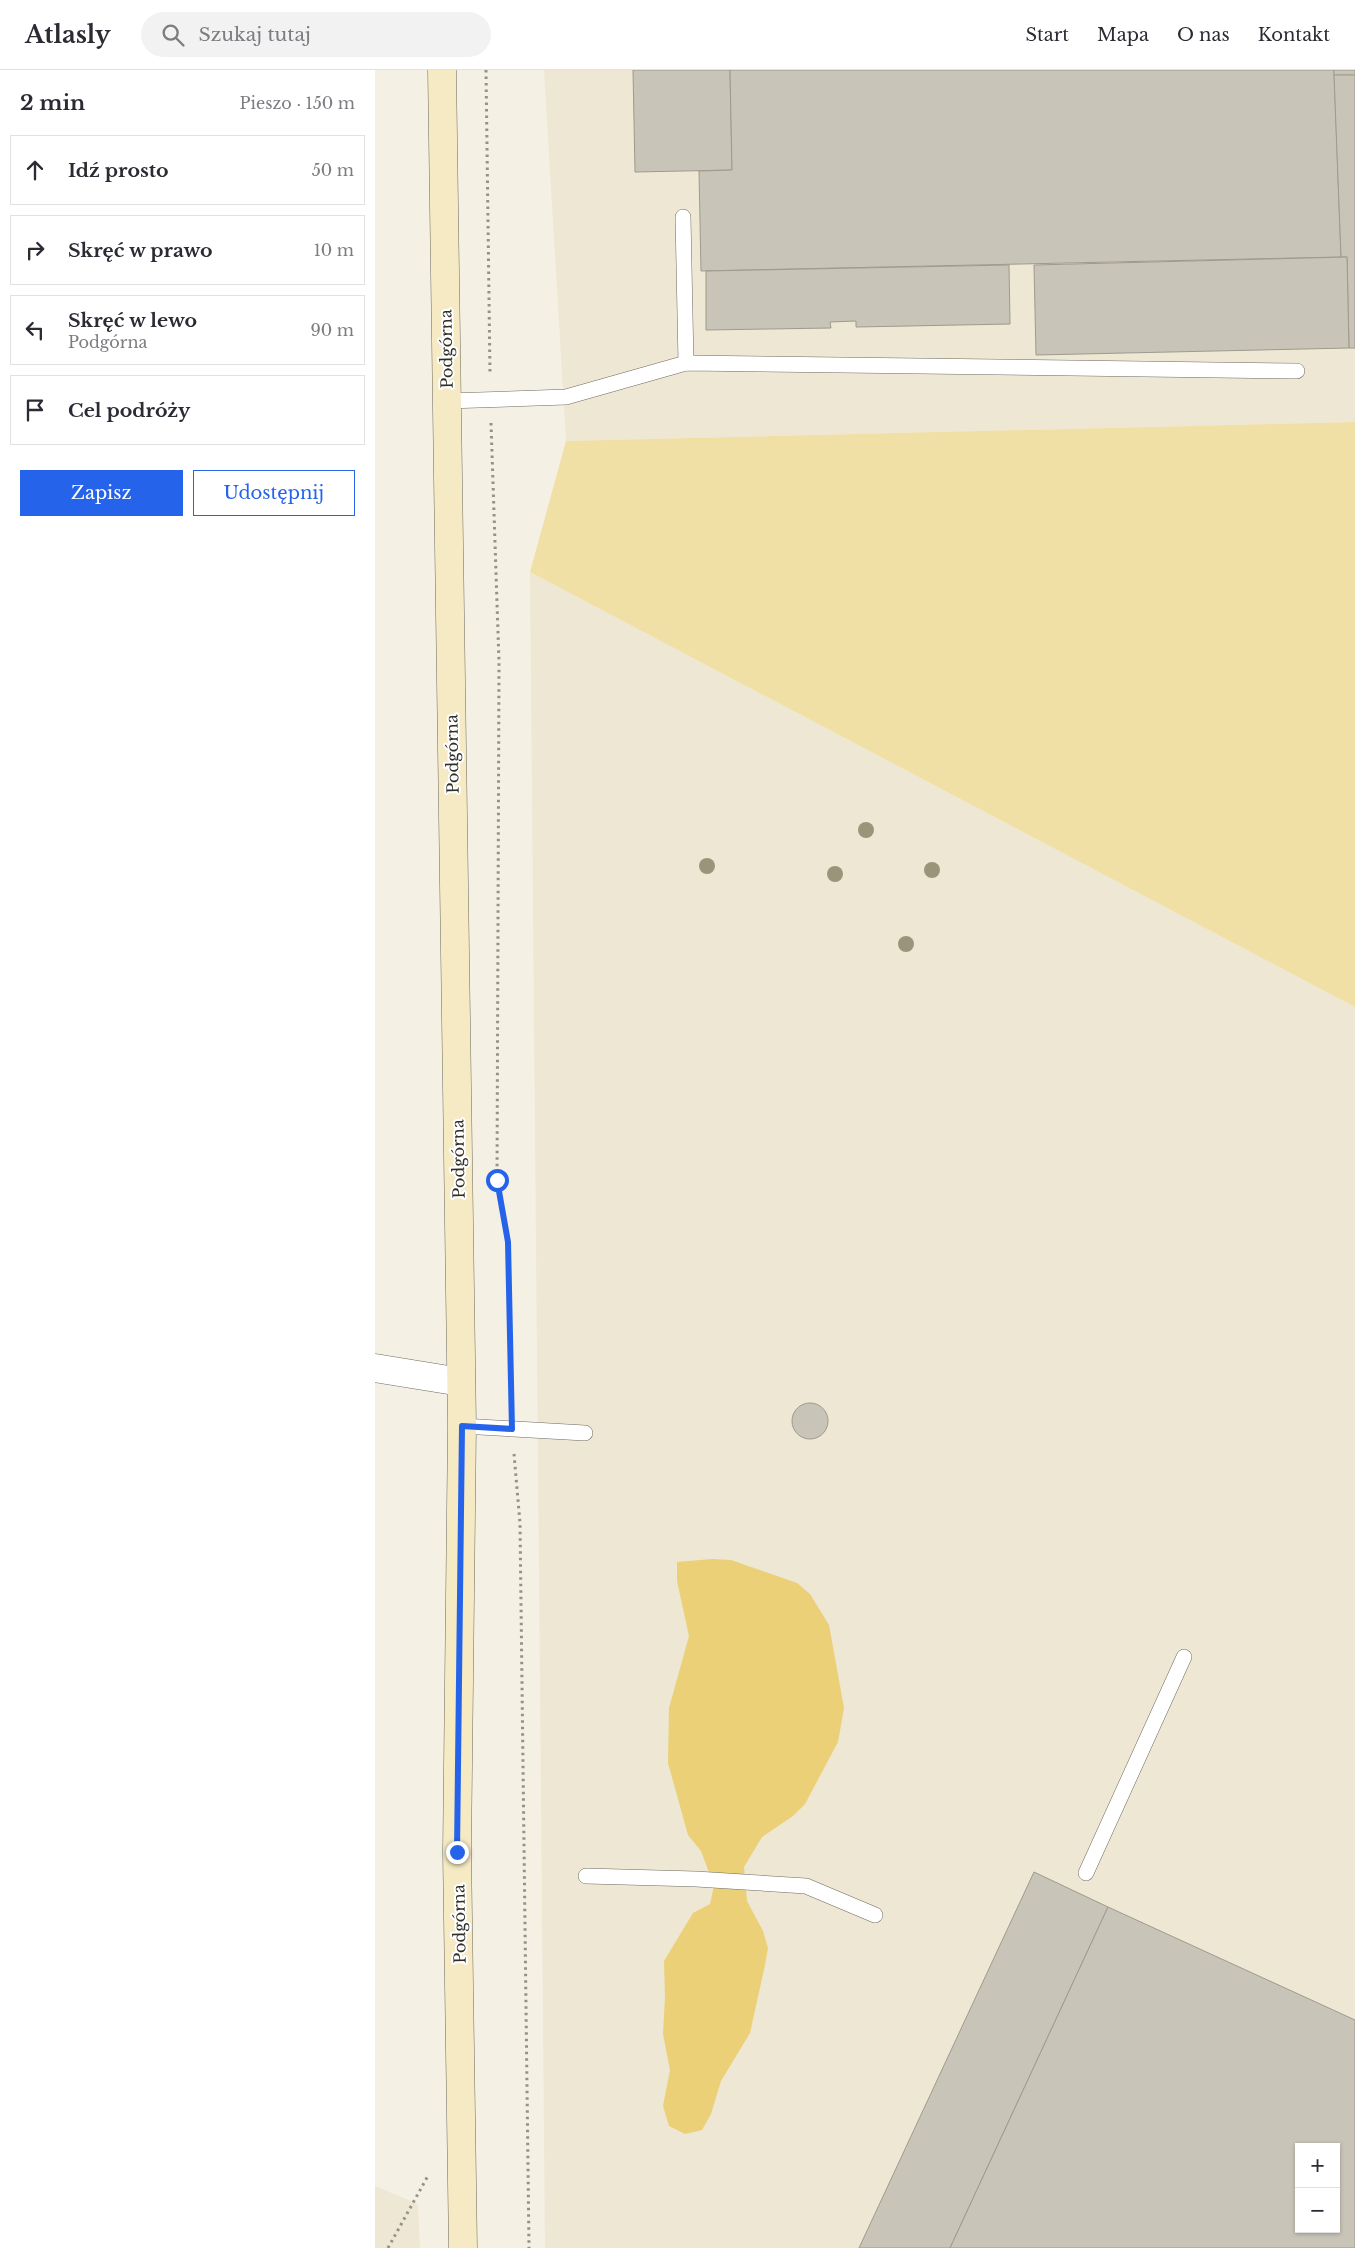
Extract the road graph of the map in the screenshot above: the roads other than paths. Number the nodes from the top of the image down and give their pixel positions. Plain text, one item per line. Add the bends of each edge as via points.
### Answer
1 (442, 70) edge
2 (683, 217) dead end
3 (686, 363) junction
4 (1297, 371) dead end
5 (447, 401) junction
6 (375, 1368) edge
7 (461, 1382) junction
8 (462, 1426) junction
9 (585, 1433) dead end
10 (1184, 1657) dead end
11 (1086, 1873) dead end
12 (586, 1876) dead end
13 (875, 1915) dead end
14 (463, 2248) edge

1 - 5 main road, Podgórna
2 - 3 lane
3 - 4 lane
3 - 5 lane via 566,397
5 - 7 main road, Podgórna
6 - 7 street
7 - 8 main road, Podgórna
8 - 9 lane
8 - 14 main road, Podgórna via 457,1852
10 - 11 lane
12 - 13 lane via 806,1886

